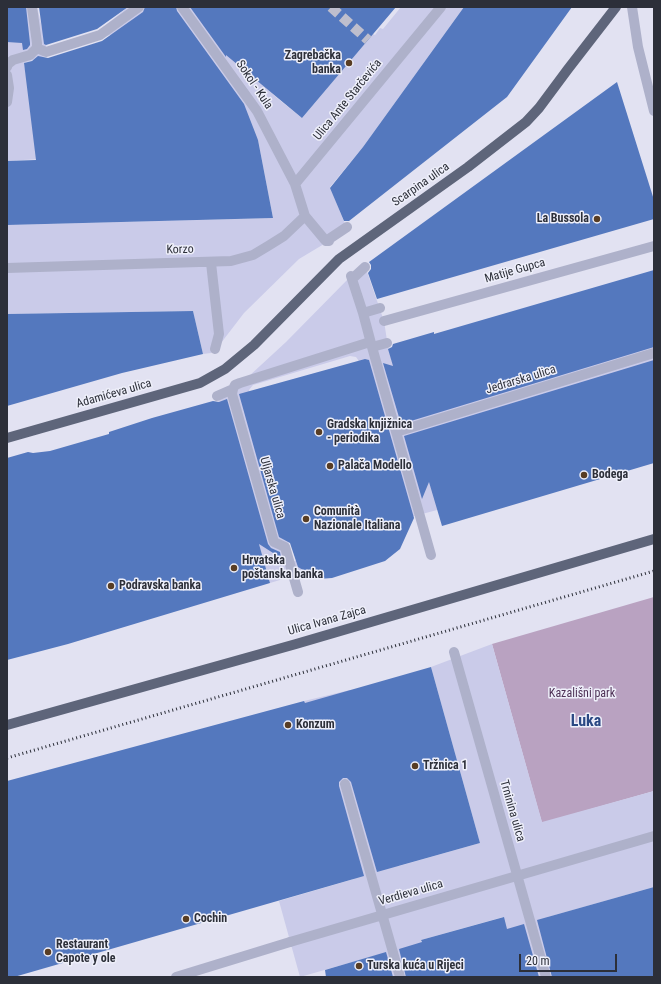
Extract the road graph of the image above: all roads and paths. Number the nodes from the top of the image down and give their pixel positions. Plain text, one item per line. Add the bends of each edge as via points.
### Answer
1 (32, 7) edge
2 (139, 7) edge
3 (182, 7) edge
4 (441, 7) edge
5 (616, 7) edge
6 (632, 7) edge
7 (37, 48) junction
8 (7, 67) edge
9 (7, 75) edge
10 (7, 102) edge
11 (654, 111) edge
12 (295, 184) junction
13 (305, 216) junction
14 (347, 227) dead end
15 (654, 246) edge
16 (211, 263) junction
17 (365, 267) dead end
18 (7, 268) edge
19 (380, 308) dead end
20 (363, 313) junction
21 (384, 321) dead end
22 (387, 343) dead end
23 (371, 345) junction
24 (211, 351) dead end
25 (654, 353) edge
26 (225, 369) joint
27 (234, 387) junction
28 (217, 396) dead end
29 (396, 432) junction
30 (7, 438) edge
31 (654, 539) edge
32 (431, 555) dead end
33 (298, 592) dead end
34 (454, 652) dead end
35 (7, 725) edge
36 (345, 784) dead end
37 (654, 836) edge
38 (517, 876) junction
39 (383, 915) junction
40 (176, 977) edge
41 (400, 977) edge
42 (546, 977) edge

1 - 7 street
2 - 7 street via 100,35 46,52
3 - 12 street, Sokol - Kula via 257,111
4 - 12 street, Ulica Ante Starčevića
5 - 26 main road, Scarpina ulica via 526,122 468,167 339,259 254,345
6 - 11 street via 638,47
7 - 8 street via 30,55 13,60
9 - 10 street
12 - 13 street
13 - 14 street via 328,241
13 - 16 street, Korzo via 284,236 253,255
15 - 21 street, Matije Gupca
16 - 18 street, Korzo
16 - 24 street via 219,334
17 - 20 street via 352,277
19 - 20 street
20 - 23 street
22 - 23 street
23 - 27 street via 240,383
23 - 29 street
25 - 29 street, Jedrarska ulica
26 - 30 main road, Adamićeva ulica via 200,383
27 - 28 street
27 - 33 street, Uljarska ulica via 232,394 274,542 285,547
29 - 32 street
31 - 35 main road, Ulica Ivana Zajca
34 - 38 street, Trninina ulica
36 - 39 street
37 - 38 street, Verdieva ulica
38 - 39 street, Verdieva ulica
38 - 42 street, Trninina ulica
39 - 40 street, Verdieva ulica
39 - 41 street

